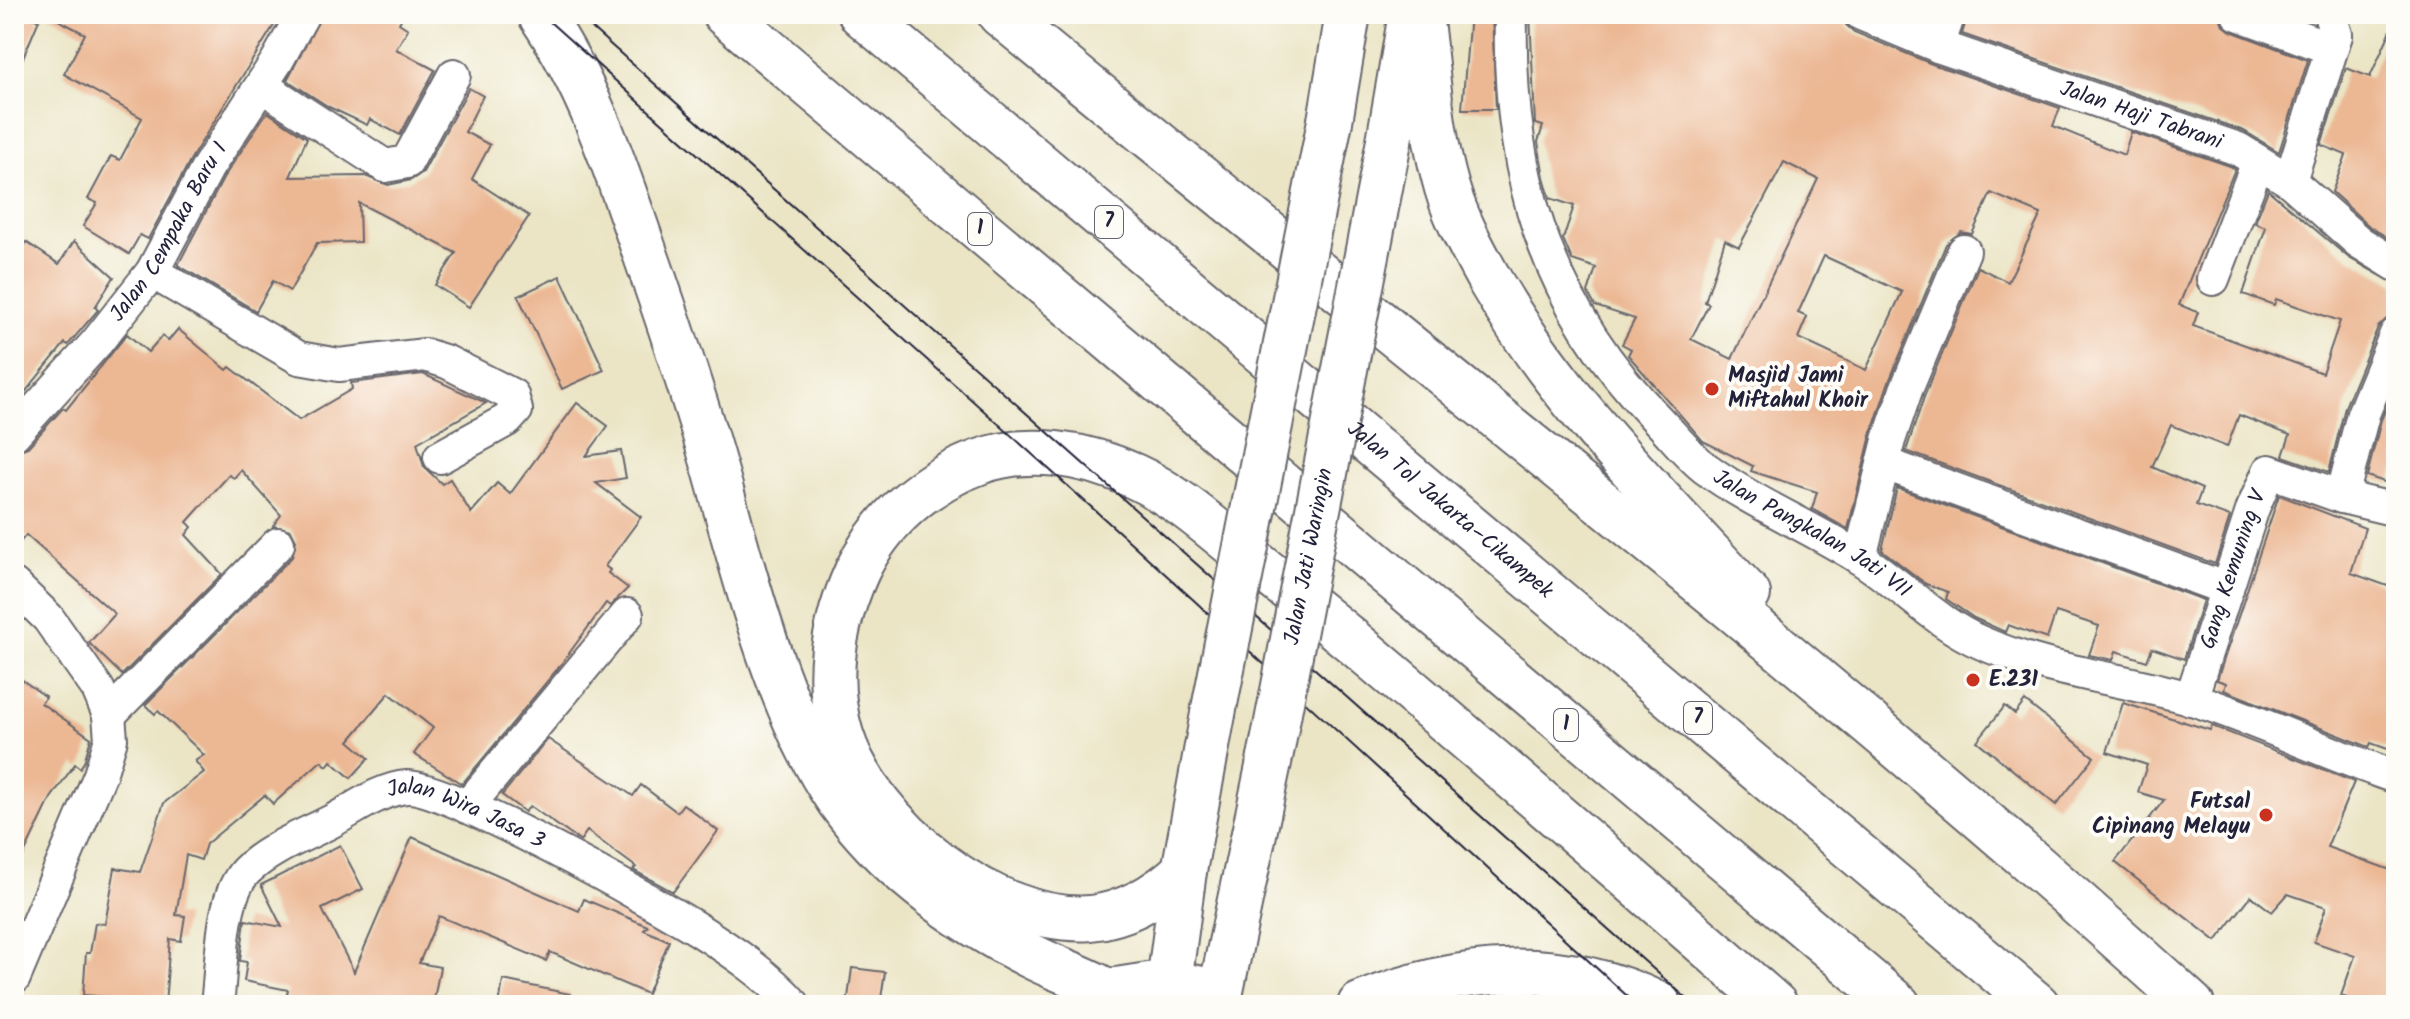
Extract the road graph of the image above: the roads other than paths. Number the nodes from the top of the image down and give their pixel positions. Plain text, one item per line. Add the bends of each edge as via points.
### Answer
1 (303, 14) edge
2 (540, 14) edge
3 (725, 14) edge
4 (861, 14) edge
5 (1000, 14) edge
6 (1348, 14) edge
7 (1411, 14) edge
8 (1420, 14) edge
9 (1511, 14) edge
10 (1861, 14) edge
11 (1949, 14) edge
12 (2238, 14) edge
13 (2333, 25) edge
14 (1938, 46) junction
15 (454, 75) dead end
16 (262, 86) junction
17 (2258, 162) junction
18 (2290, 181) junction
19 (1964, 251) dead end
20 (2396, 265) edge
21 (152, 272) junction
22 (2213, 279) dead end
23 (2396, 334) edge
24 (14, 434) edge
25 (440, 457) dead end
26 (1883, 463) junction
27 (2342, 497) junction
28 (2396, 510) edge
29 (278, 544) dead end
30 (1860, 558) junction
31 (14, 585) edge
32 (2227, 589) junction
33 (627, 615) dead end
34 (2191, 699) junction
35 (1857, 711) junction
36 (109, 715) junction
37 (2396, 777) edge
38 (467, 807) junction
39 (1184, 871) junction
40 (14, 978) edge
41 (1167, 993) edge
42 (1118, 998) edge
43 (1219, 999) edge
44 (217, 1005) edge
45 (794, 1005) edge
46 (1360, 1005) edge
47 (1659, 1005) edge
48 (1775, 1005) edge
49 (1898, 1005) edge
50 (2037, 1005) edge
51 (2192, 1005) edge

1 - 16 street, Jalan Cempaka Baru I
2 - 42 main road via 591,103 610,150 701,416 744,579 794,711 830,786 894,864 958,915
3 - 49 main road, 1
4 - 50 main road, Jalan Tol Jakarta–Cikampek / 7
5 - 35 main road
6 - 39 main road, bridge
7 - 43 main road, Jalan Jati Waringin, bridge via 1273,743
8 - 35 main road via 1431,123 1447,191 1519,330 1601,436
9 - 30 street, Jalan Pangkalan Jati VII via 1509,80 1517,151 1535,221 1567,299 1594,344 1619,380 1704,467
10 - 14 street, Jalan Haji Tabrani
11 - 14 street
12 - 13 street via 2316,43 2328,44
13 - 18 street
14 - 17 street, Jalan Haji Tabrani via 2187,129
15 - 16 street via 407,162 395,166 385,166
16 - 21 street, Jalan Cempaka Baru I via 208,167
17 - 18 street, Jalan Haji Tabrani
17 - 22 street
18 - 20 street, Jalan Haji Tabrani via 2359,242
19 - 26 street via 1906,390
21 - 24 street, Jalan Cempaka Baru I
21 - 25 street via 299,358 339,365 425,355 512,395 516,410 507,420
23 - 27 street via 2363,414
26 - 30 street
26 - 32 street
27 - 28 street
27 - 32 street, Gang Kemuning V via 2269,471
29 - 36 street
30 - 34 street, Jalan Pangkalan Jati VII via 1978,641 2043,664
31 - 36 street via 48,618 98,689
32 - 34 street, Gang Kemuning V
33 - 38 street
34 - 37 street, Jalan Pangkalan Jati VII
35 - 51 main road
36 - 40 street via 111,739 100,775
38 - 44 street, Jalan Wira Jasa 3 via 436,792 407,787 385,793 265,856 235,887 228,908
38 - 45 street, Jalan Wira Jasa 3 via 700,931
39 - 41 main road
39 - 48 main road via 1139,904 1106,915 1070,917 1030,909 981,889 925,851 858,774 839,727 831,680 842,607 862,560 886,525 939,480 999,455 1044,453 1100,464 1164,493 1355,643
41 - 42 main road
41 - 43 main road
46 - 47 main road via 1436,979 1509,970 1595,980

